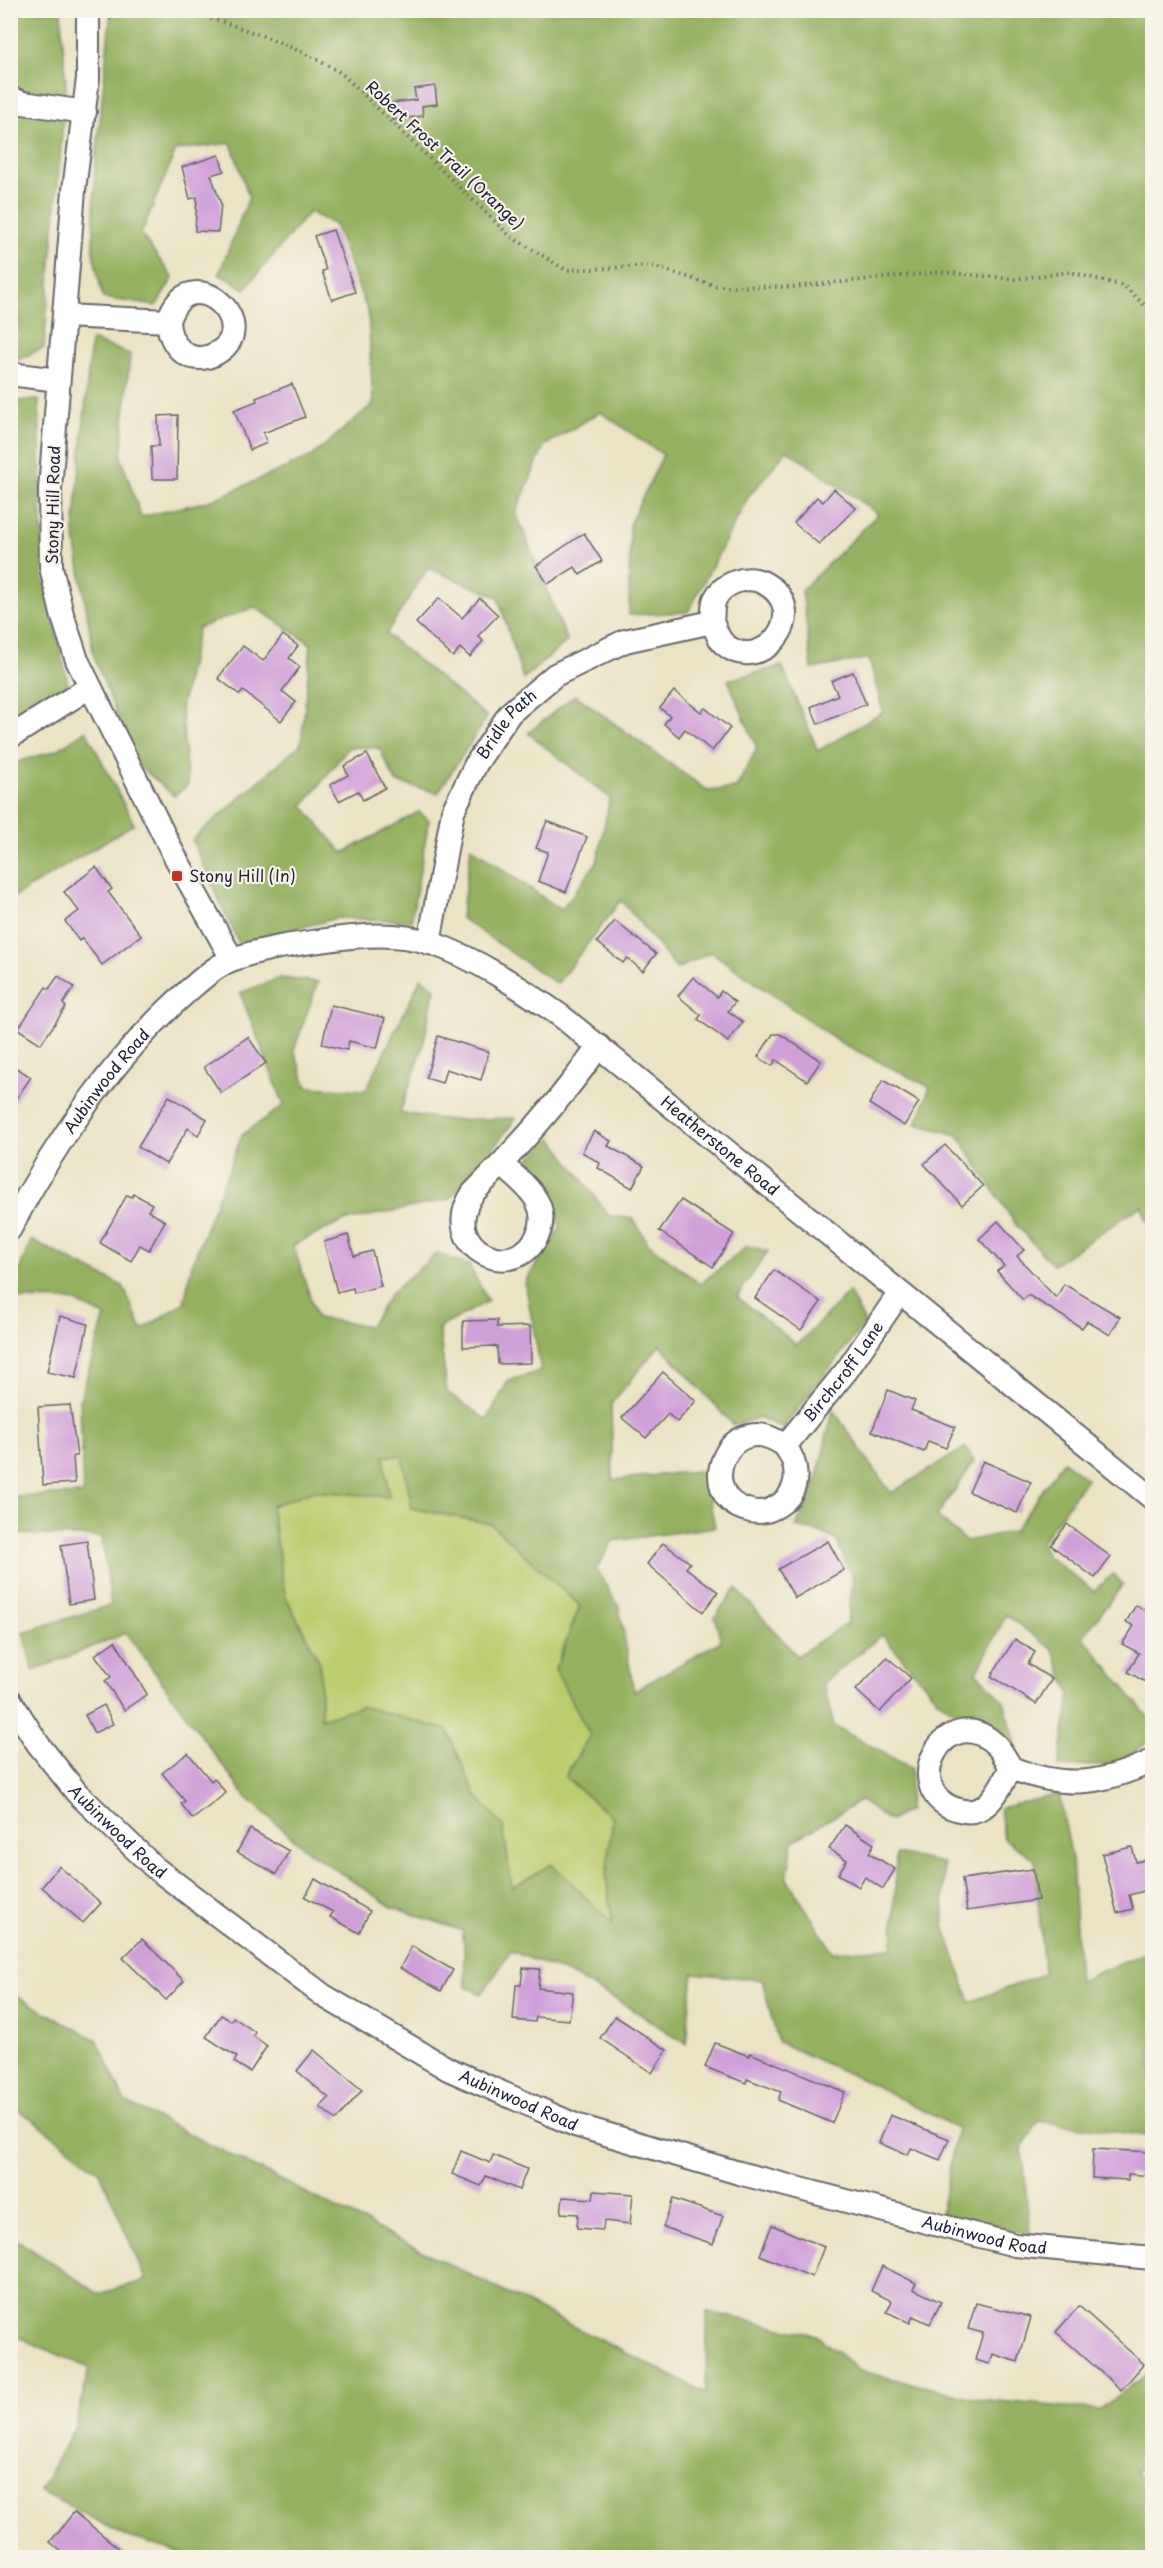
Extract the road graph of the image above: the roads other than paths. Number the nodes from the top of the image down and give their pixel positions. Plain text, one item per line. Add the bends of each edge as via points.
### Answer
1 (88, 10) edge
2 (10, 98) edge
3 (85, 112) junction
4 (64, 316) junction
5 (168, 321) dead end
6 (10, 374) edge
7 (58, 380) junction
8 (712, 622) dead end
9 (90, 687) junction
10 (10, 737) edge
11 (429, 943) junction
12 (232, 959) junction
13 (599, 1046) junction
14 (501, 1164) dead end
15 (10, 1229) edge
16 (899, 1294) junction
17 (786, 1446) dead end
18 (1152, 1498) edge
19 (10, 1700) edge
20 (1152, 1761) edge
21 (1011, 1768) dead end
22 (1152, 2258) edge

1 - 3 street, Stony Hill Road
2 - 3 street
3 - 4 street, Stony Hill Road
4 - 5 street
4 - 7 street, Stony Hill Road
6 - 7 street
7 - 9 street, Stony Hill Road via 50,489 51,567 62,614
8 - 11 street, Bridle Path via 625,641 555,675 510,713 476,764 453,811
9 - 10 street
9 - 12 street, Stony Hill Road via 174,855
11 - 12 street, Heatherstone Road via 376,935 304,943
11 - 13 street, Heatherstone Road via 454,951 521,989
12 - 15 street, Aubinwood Road via 166,1011 130,1052 56,1148
13 - 14 street via 564,1096
13 - 16 street, Heatherstone Road
16 - 17 street, Birchcroff Lane via 841,1378
16 - 18 street, Heatherstone Road
19 - 22 street, Aubinwood Road via 38,1744 77,1793 147,1861 324,1996 458,2074 532,2108 629,2143 965,2234 1045,2249
20 - 21 street via 1120,1775 1087,1783 1048,1779

